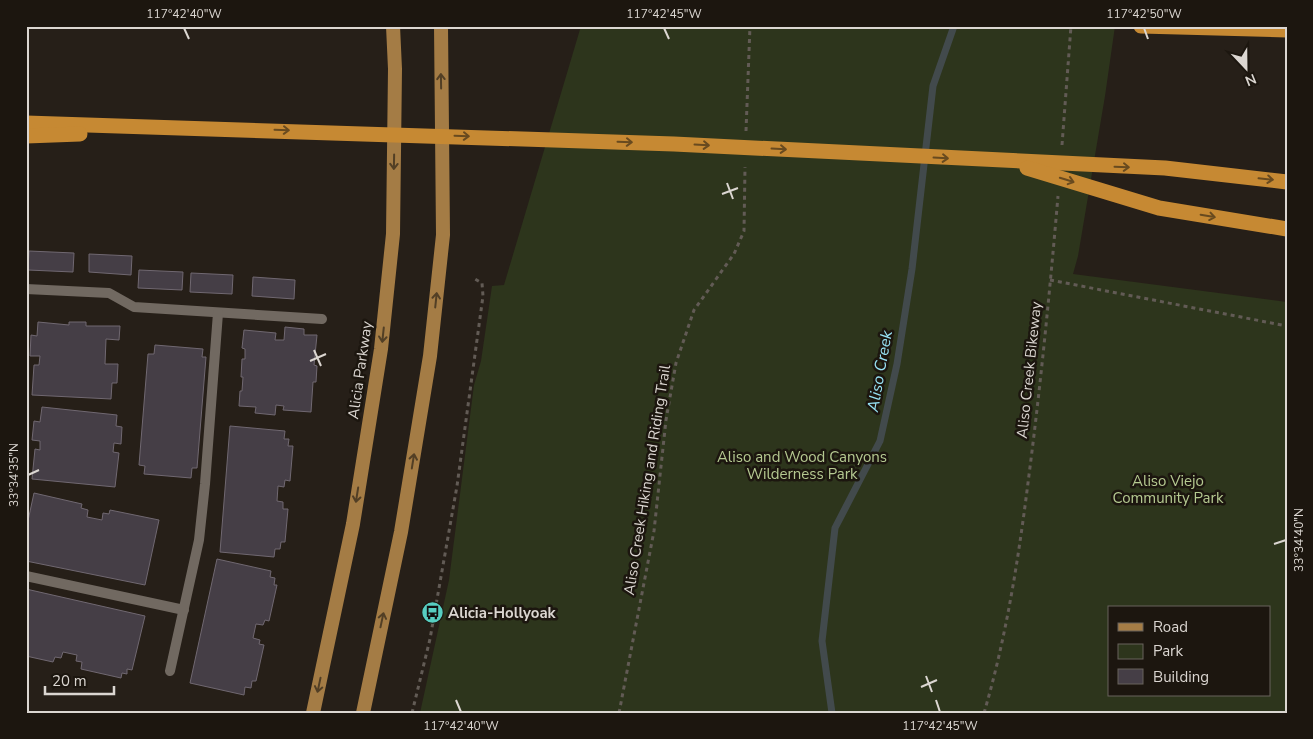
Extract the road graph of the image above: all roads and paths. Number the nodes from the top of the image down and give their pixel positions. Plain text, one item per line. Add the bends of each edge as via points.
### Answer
1 (393, 26) edge
2 (441, 26) edge
3 (750, 26) edge
4 (1071, 26) edge
5 (1141, 26) edge
6 (1171, 28) junction
7 (1287, 30) edge
8 (1287, 39) edge
9 (26, 123) edge
10 (234, 128) junction
11 (26, 136) edge
12 (746, 136) dead end
13 (1061, 154) dead end
14 (1004, 161) junction
15 (745, 164) dead end
16 (1287, 182) edge
17 (1058, 193) dead end
18 (1287, 229) edge
19 (475, 278) dead end
20 (1050, 280) junction
21 (26, 289) edge
22 (218, 313) junction
23 (322, 319) dead end
24 (1287, 326) edge
25 (26, 576) edge
26 (184, 610) junction
27 (170, 671) dead end
28 (313, 713) edge
29 (363, 713) edge
30 (412, 713) edge
31 (619, 713) edge
32 (984, 713) edge

1 -> 28 main road, Alicia Parkway via 393,234 381,350 353,524
29 -> 2 main road via 401,532 430,356 443,235
3 - 12 path
4 - 13 path
5 - 6 highway
6 - 7 highway
6 - 8 highway
9 - 10 highway
10 - 11 highway
10 -> 14 highway via 674,144
14 -> 16 highway via 1165,168
14 -> 18 highway via 1160,208
15 - 31 path, Aliso Creek Hiking and Riding Trail via 744,232 734,254 694,310 676,363 666,420 654,531
17 - 20 path, Aliso Creek Bikeway
19 - 30 path via 482,283 482,296 458,486
20 - 24 path
20 - 32 path, Aliso Creek Bikeway via 1012,596
21 - 22 lane via 109,294 134,307
22 - 23 lane
22 - 26 lane via 200,530
25 - 26 lane
26 - 27 lane

